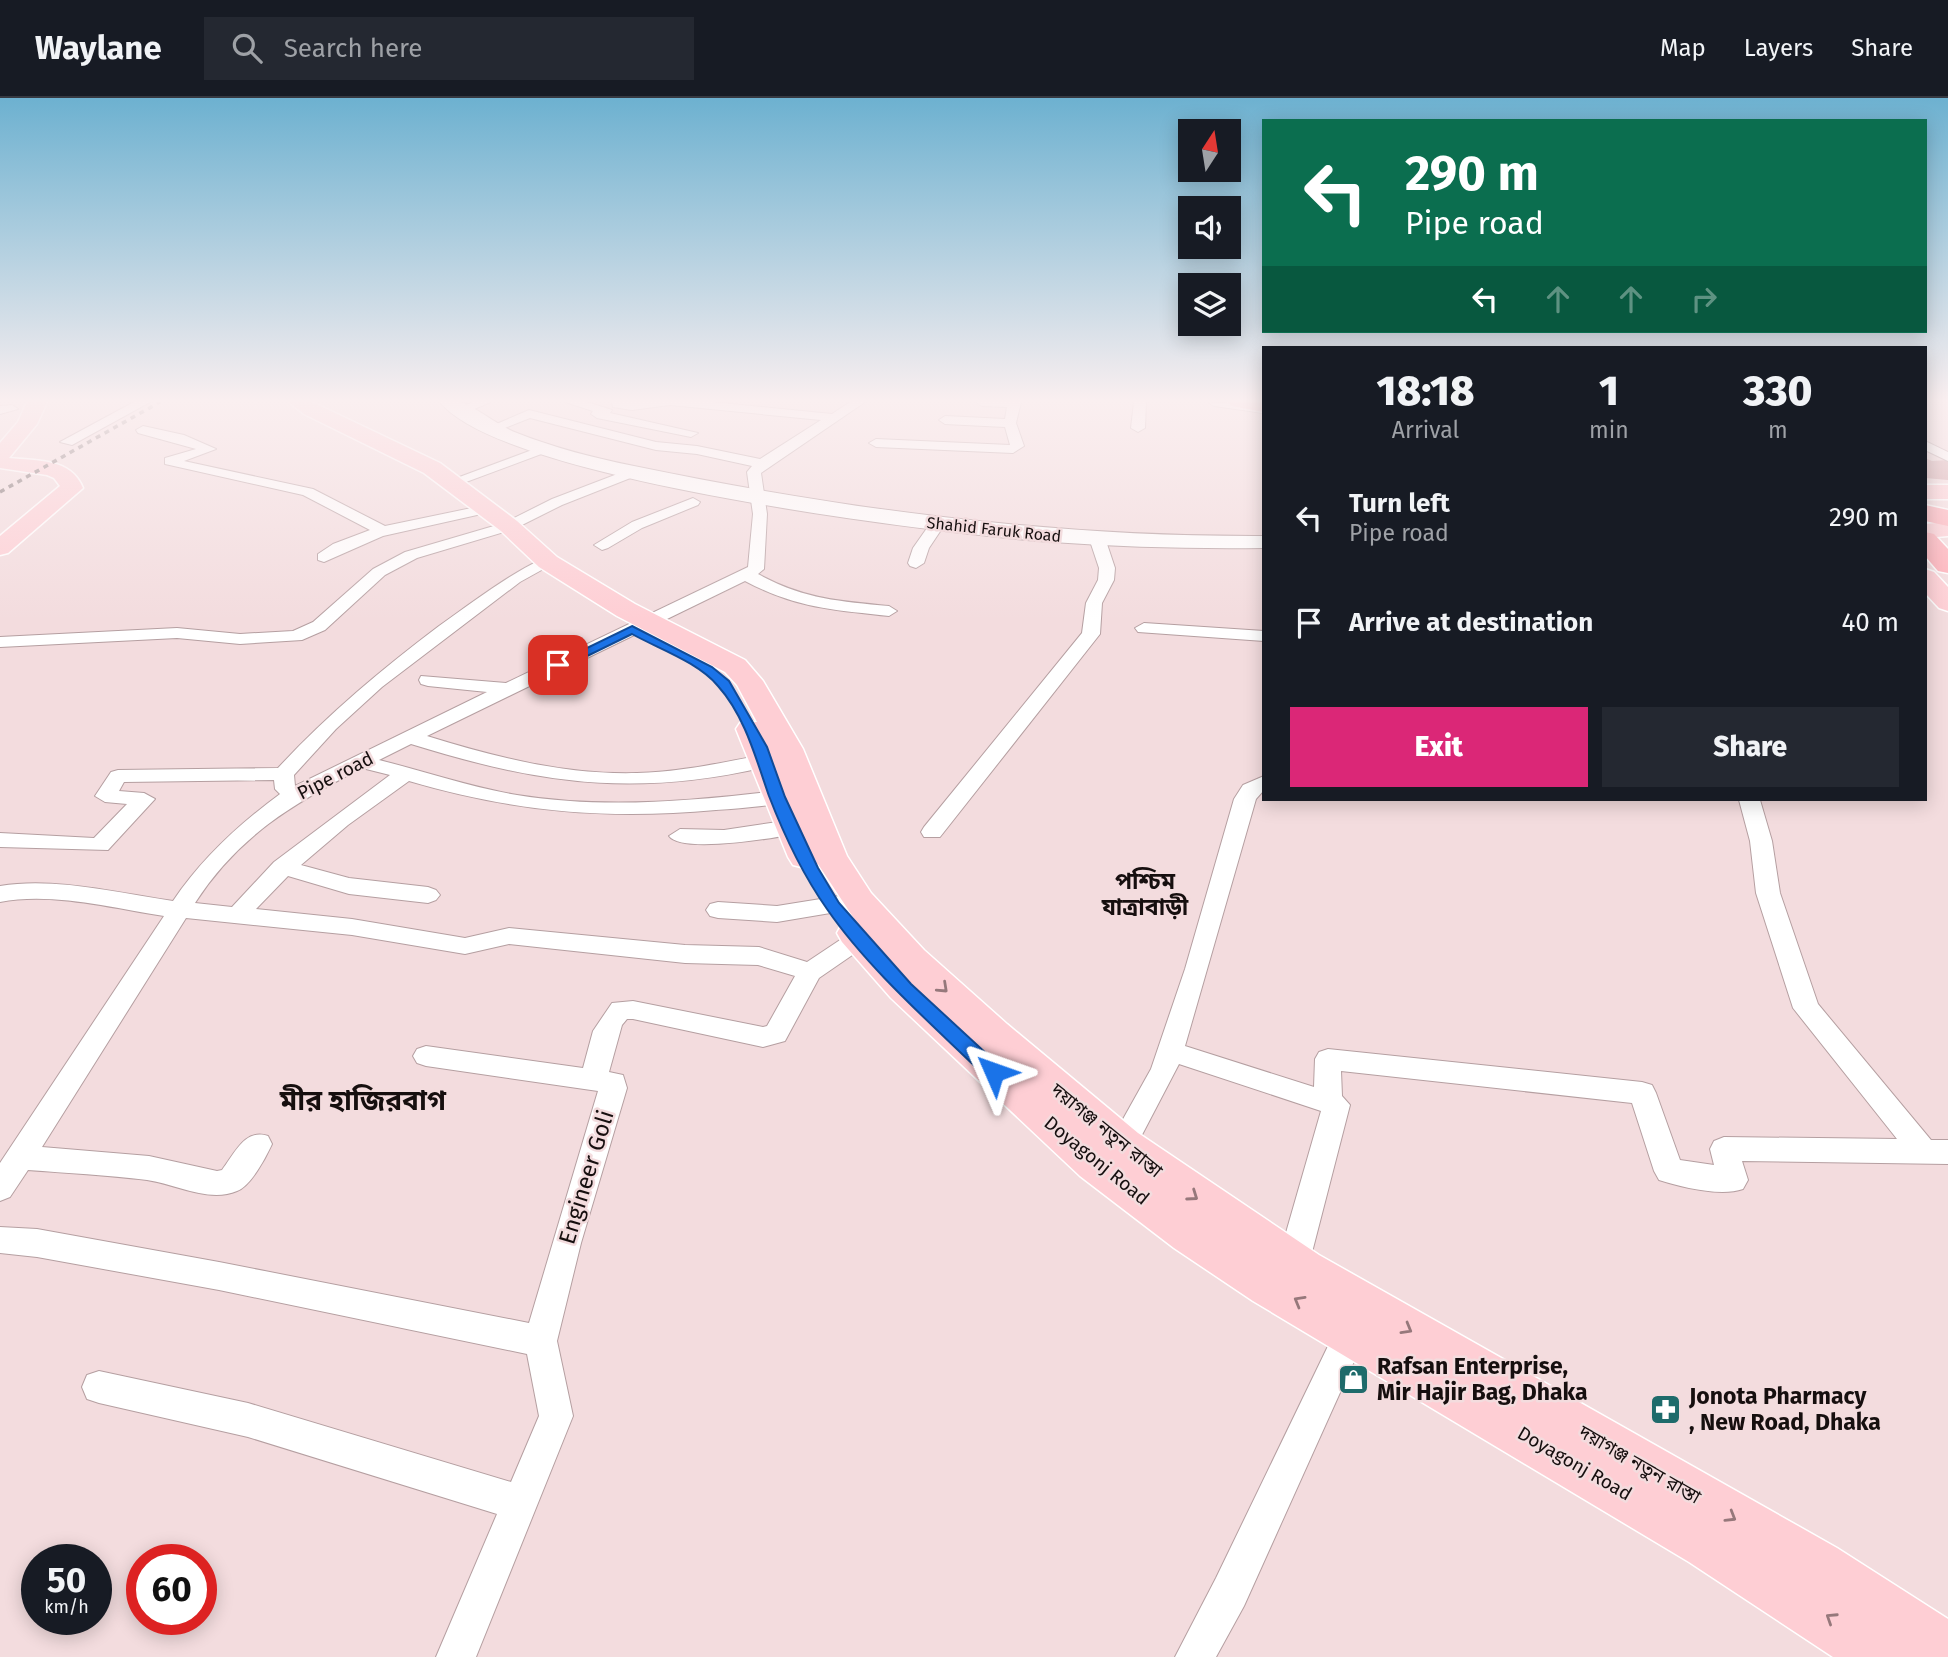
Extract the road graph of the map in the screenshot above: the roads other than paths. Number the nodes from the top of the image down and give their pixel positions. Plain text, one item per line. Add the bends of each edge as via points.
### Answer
1 (66, 475) edge
2 (213, 475) edge
3 (419, 475) edge
4 (439, 475) edge
5 (511, 475) edge
6 (626, 475) edge
7 (647, 475) edge
8 (755, 475) edge
9 (1927, 496) edge
10 (760, 497) junction
11 (693, 502) dead end
12 (478, 510) junction
13 (1939, 519) edge
14 (937, 524) junction
15 (385, 532) junction
16 (1097, 538) junction
17 (1262, 542) edge
18 (602, 545) dead end
19 (0, 548) edge
20 (324, 557) dead end
21 (916, 563) dead end
22 (1927, 564) edge
23 (539, 565) junction
24 (1948, 565) edge
25 (747, 575) junction
26 (1927, 579) edge
27 (1948, 583) edge
28 (1948, 603) edge
29 (889, 611) dead end
30 (640, 626) junction
31 (1144, 628) dead end
32 (1262, 636) edge
33 (0, 642) edge
34 (428, 680) dead end
35 (509, 689) junction
36 (412, 738) junction
37 (360, 761) junction
38 (409, 772) junction
39 (284, 774) junction
40 (1262, 783) edge
41 (791, 793) junction
42 (288, 799) junction
43 (1750, 801) edge
44 (932, 832) dead end
45 (680, 836) dead end
46 (0, 841) edge
47 (282, 867) junction
48 (0, 894) edge
49 (428, 895) dead end
50 (181, 910) junction
51 (718, 910) dead end
52 (239, 914) junction
53 (857, 918) junction
54 (810, 972) junction
55 (1170, 1051) junction
56 (426, 1056) dead end
57 (594, 1080) junction
58 (1328, 1102) junction
59 (258, 1144) dead end
60 (1122, 1146) junction
61 (1937, 1152) edge
62 (21, 1157) junction
63 (1, 1185) edge
64 (0, 1240) edge
65 (1293, 1264) junction
66 (1358, 1318) junction
67 (541, 1342) junction
68 (99, 1387) dead end
69 (521, 1503) junction
70 (1948, 1654) edge
71 (456, 1657) edge
72 (1195, 1657) edge
73 (1887, 1657) edge

1 - 19 main road via 72,488
2 - 15 street via 307,492
3 - 12 main road, Doyagonj Road
4 - 12 main road
5 - 12 street
6 - 12 street via 557,502
7 - 10 main road, Shahid Faruk Road
8 - 10 street
9 - 13 main road
10 - 14 main road, Shahid Faruk Road
10 - 25 street via 758,566
11 - 18 street
12 - 15 street
12 - 23 main road, Doyagonj Road
12 - 33 street via 379,572 319,626 296,636 240,639 177,633
13 - 24 highway
14 - 16 main road, Shahid Faruk Road
14 - 21 street
15 - 20 street via 335,548
16 - 17 main road, Shahid Faruk Road
16 - 44 street via 1107,568 1094,603 1091,634
22 - 27 highway
23 - 30 main road, Doyagonj Road
23 - 39 street via 375,683
25 - 29 street via 784,595
25 - 30 street, Pipe road
26 - 28 main road
30 - 35 street, Pipe road
30 - 41 main road, Doyagonj Road via 724,684
31 - 32 street
34 - 35 street
35 - 36 street, Pipe road
36 - 37 street, Pipe road
36 - 41 street via 523,770
37 - 38 street
37 - 42 street, Pipe road
38 - 41 street via 452,788 580,809 646,811
38 - 47 street via 336,821
39 - 42 street
39 - 46 street via 118,776 105,796 144,799 100,845
40 - 55 street via 1250,789 1245,799
41 - 45 street via 723,837
41 - 53 main road, Doyagonj Road via 810,868
42 - 50 street, Pipe road via 256,822 204,872
43 - 61 street via 1768,892 1806,1009
47 - 49 street via 349,886
47 - 52 street
48 - 50 street via 73,895
50 - 52 street
50 - 62 street, Pipe road
51 - 53 street
52 - 54 street via 465,946 509,936 685,954 759,956
53 - 54 street, Engineer Goli
53 -> 60 main road, দয়াগঞ্জ নতুন রাস্তা
66 -> 53 main road, Doyagonj Road via 1270,1285 1096,1163 957,1039
54 - 57 street, Engineer Goli via 776,1034 763,1037 621,1010 614,1016 597,1057
55 - 58 street
55 - 60 street
56 - 57 street
57 - 67 street, Engineer Goli via 613,1083 613,1088
58 - 61 street via 1328,1059 1642,1093 1669,1171 1733,1180 1724,1149
58 - 65 street via 1336,1105
59 - 62 street via 230,1181 217,1183 149,1168
60 -> 65 main road, দয়াগঞ্জ নতুন রাস্তা
62 - 63 street, Pipe road
64 - 67 street via 232,1279
65 - 66 main road, দয়াগঞ্জ নতুন রাস্তা
66 -> 70 main road, দয়াগঞ্জ নতুন রাস্তা via 1817,1569
66 - 72 street
73 -> 66 main road, Doyagonj Road
67 - 69 street, Engineer Goli via 556,1416
68 - 69 street via 248,1420
69 - 71 street, Engineer Goli

